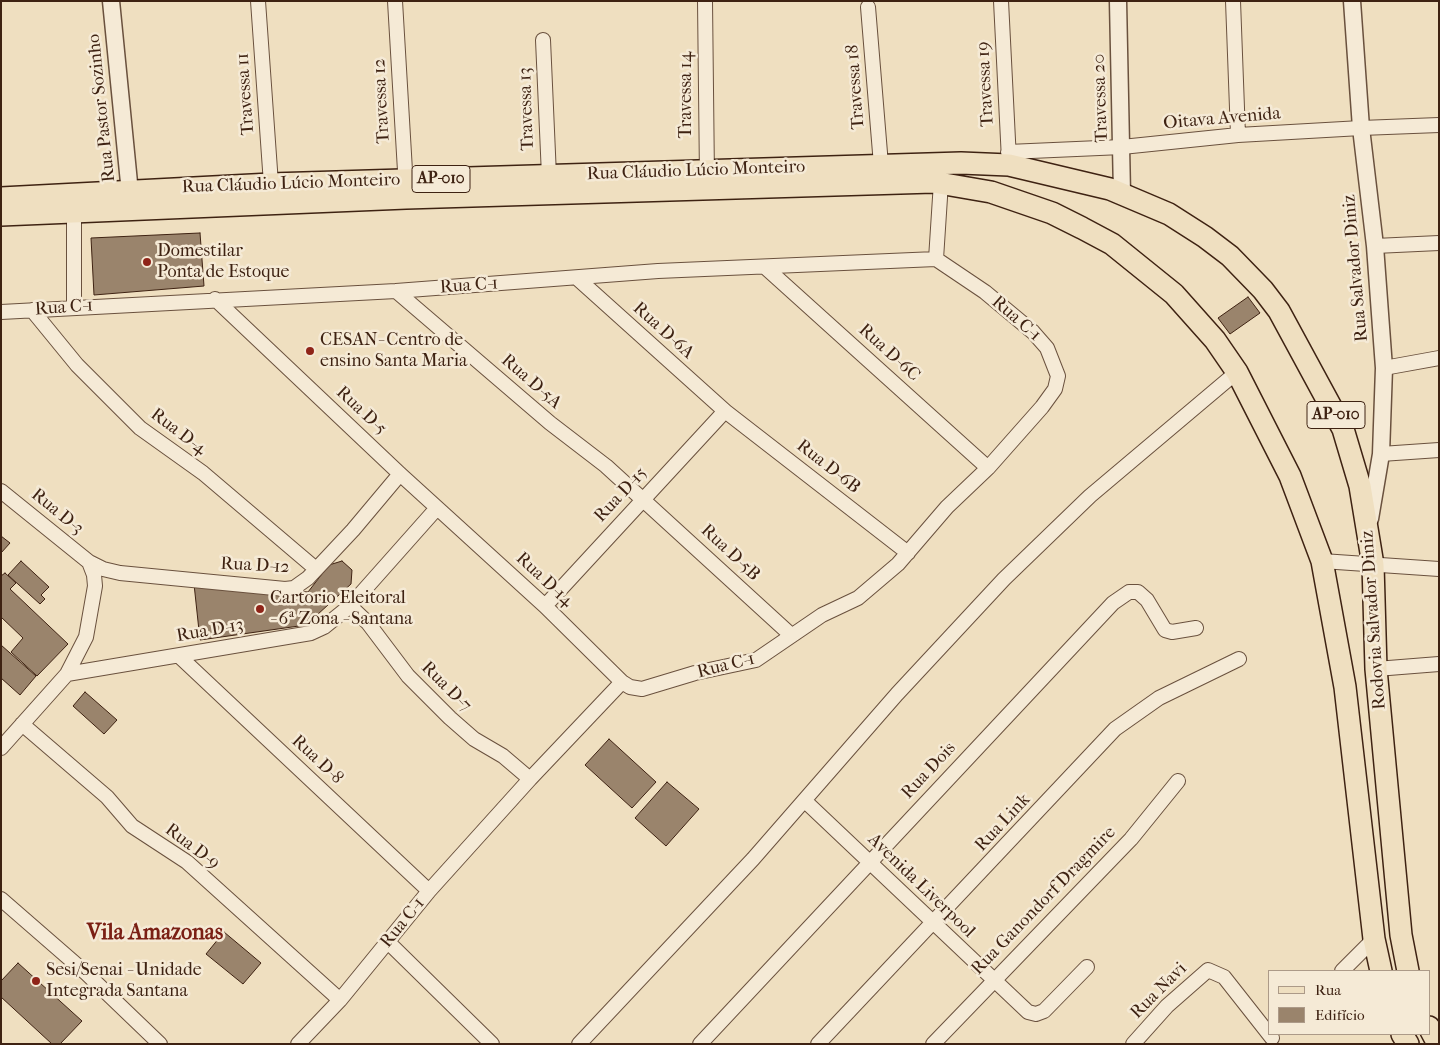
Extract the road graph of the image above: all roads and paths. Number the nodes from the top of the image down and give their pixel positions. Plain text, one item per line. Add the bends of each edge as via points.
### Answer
1 (111, 1) edge
2 (258, 1) edge
3 (395, 1) edge
4 (705, 1) edge
5 (1001, 1) edge
6 (1118, 1) edge
7 (1233, 1) edge
8 (1352, 1) edge
9 (868, 7) dead end
10 (543, 40) dead end
11 (1439, 126) edge
12 (1361, 128) junction
13 (1238, 136) junction
14 (1122, 147) junction
15 (1009, 159) junction
16 (942, 172) junction
17 (881, 174) junction
18 (549, 176) junction
19 (707, 180) junction
20 (271, 184) junction
21 (406, 189) junction
22 (1122, 194) junction
23 (1, 198) edge
24 (131, 200) junction
25 (74, 203) junction
26 (1, 215) edge
27 (1439, 242) edge
28 (1375, 246) junction
29 (936, 259) junction
30 (765, 267) junction
31 (577, 278) junction
32 (396, 291) junction
33 (215, 299) junction
34 (74, 307) junction
35 (32, 310) junction
36 (1, 312) edge
37 (1439, 358) edge
38 (1384, 368) junction
39 (1237, 372) junction
40 (725, 411) junction
41 (1439, 450) edge
42 (1381, 454) junction
43 (988, 468) junction
44 (400, 474) junction
45 (3, 495) edge
46 (643, 499) junction
47 (437, 508) junction
48 (1368, 531) junction
49 (908, 552) junction
50 (89, 562) junction
51 (1322, 562) junction
52 (1373, 566) junction
53 (316, 569) junction
54 (1439, 570) edge
55 (350, 606) junction
56 (545, 606) junction
57 (1196, 628) dead end
58 (791, 635) junction
59 (179, 656) junction
60 (1239, 659) dead end
61 (1439, 664) edge
62 (1376, 669) junction
63 (67, 674) junction
64 (622, 682) junction
65 (22, 724) junction
66 (1382, 731) junction
67 (1350, 732) junction
68 (1, 748) edge
69 (530, 778) junction
70 (1178, 781) dead end
71 (805, 801) junction
72 (869, 862) junction
73 (429, 891) junction
74 (1, 899) edge
75 (932, 921) junction
76 (1374, 939) junction
77 (388, 942) junction
78 (1087, 968) dead end
79 (1343, 970) edge
80 (1381, 970) edge
81 (1408, 970) edge
82 (993, 980) junction
83 (340, 1000) junction
84 (1430, 1029) edge
85 (1268, 1034) edge
86 (160, 1044) edge
87 (298, 1044) edge
88 (492, 1044) edge
89 (579, 1044) edge
90 (700, 1044) edge
91 (818, 1044) edge
92 (933, 1044) edge
93 (1133, 1044) edge
94 (1438, 1044) edge

1 - 24 street, Rua Pastor Sozinho
2 - 20 street, Travessa 11
3 - 21 street, Travessa 12
4 - 19 street, Travessa 14
5 - 15 street, Travessa 19
6 - 14 street, Travessa 20
7 - 13 street
8 - 12 street, Rua Salvador Diniz
9 - 17 street, Travessa 18
10 - 18 street, Travessa 13
11 - 12 street, Oitava Avenida
12 - 13 street, Oitava Avenida
12 - 28 street, Rua Salvador Diniz
13 - 14 street, Oitava Avenida
14 - 15 street, Oitava Avenida
14 - 22 street, Travessa 20
15 - 16 main road, Rodovia Salvador Diniz / AP-010
15 - 22 main road, Rodovia Salvador Diniz / AP-010
16 - 17 main road, Rodovia Salvador Diniz / AP-010
16 - 29 street
16 - 39 main road, Rodovia Salvador Diniz / AP-010 via 1052,213 1112,244 1174,294 1215,340
17 - 19 main road, Rua Cláudio Lúcio Monteiro / AP-010
18 - 19 main road, Rua Cláudio Lúcio Monteiro / AP-010
18 - 21 main road, Rua Cláudio Lúcio Monteiro / AP-010
19 - 21 main road, Rua Cláudio Lúcio Monteiro / AP-010
20 - 21 main road, Rua Cláudio Lúcio Monteiro / AP-010
20 - 24 main road, Rua Cláudio Lúcio Monteiro / AP-010
21 - 24 main road, Rua Cláudio Lúcio Monteiro / AP-010
22 - 48 main road, Rodovia Salvador Diniz / AP-010 via 1168,214 1205,237 1241,266 1279,311 1343,430 1360,486
23 - 25 main road, Rua Cláudio Lúcio Monteiro / AP-010
24 - 25 main road, Rua Cláudio Lúcio Monteiro / AP-010
25 - 26 main road, Rua Cláudio Lúcio Monteiro / AP-010
25 - 34 street
27 - 28 street
28 - 38 street, Rua Salvador Diniz
29 - 30 street, Rua C-1
29 - 43 street, Rua C-1 via 985,292 1033,332 1047,348 1057,369 1058,381 1049,397
30 - 31 street, Rua C-1
30 - 43 street, Rua D-6C
31 - 32 street, Rua C-1
31 - 40 street, Rua D-6A
32 - 33 street, Rua C-1
32 - 46 street, Rua D-5A
33 - 34 street, Rua C-1
33 - 44 street, Rua D-5
34 - 35 street, Rua C-1
35 - 36 street, Rua C-1
35 - 53 street, Rua D-4 via 77,365 140,428 202,473
37 - 38 street
38 - 42 street, Rua Salvador Diniz
39 - 51 main road, Rodovia Salvador Diniz / AP-010 via 1290,476
39 - 71 street via 1045,537 897,694
40 - 46 street, Rua D-15
40 - 49 street, Rua D-6B
41 - 42 street
42 - 48 street, Rua Salvador Diniz
43 - 49 street, Rua C-1
44 - 47 street, Rua D-5
44 - 53 street, Rua D-12
45 - 50 street, Rua D-3
46 - 56 street, Rua D-15
46 - 58 street, Rua D-5B
47 - 55 street, Rua D-13
47 - 56 street, Rua D-14
48 - 52 main road, Rodovia Salvador Diniz / AP-010
49 - 58 street, Rua C-1 via 891,572 864,593
50 - 53 street, Rua D-12 via 120,573 284,589 298,586
50 - 63 street via 94,586 86,637
51 - 52 street
51 - 67 main road, Rodovia Salvador Diniz / AP-010
52 - 54 street
52 - 62 main road, Rodovia Salvador Diniz / AP-010
55 - 59 street, Rua D-13 via 324,627 311,632
55 - 69 street, Rua D-7 via 408,676 450,718
56 - 64 street, Rua D-14
57 - 72 street, Rua Dois via 1169,632 1138,592 1133,590 1122,595
58 - 64 street, Rua C-1 via 766,656 748,663 695,673 642,689
59 - 63 street, Rua D-13
59 - 73 street, Rua D-8
60 - 75 street, Rua Link via 1158,698 1115,729 994,860
61 - 62 street
62 - 66 main road, Rodovia Salvador Diniz / AP-010
63 - 65 street
64 - 69 street, Rua C-1
65 - 68 street
65 - 83 street, Rua D-9 via 108,797 132,826 187,862
66 - 67 main road
66 - 81 main road, Rodovia Salvador Diniz / AP-010 via 1401,934
67 - 76 main road, Rodovia Salvador Diniz / AP-010
69 - 73 street, Rua C-1
70 - 82 street, Rua Ganondorf Dragmire via 1131,839
71 - 72 street, Avenida Liverpool
71 - 89 street
72 - 75 street, Avenida Liverpool
72 - 90 street, Rua Dois
73 - 77 street, Rua C-1
74 - 86 street via 86,973
75 - 82 street, Avenida Liverpool
75 - 91 street, Rua Link
76 - 79 street
76 - 80 main road, Rodovia Salvador Diniz / AP-010
77 - 83 street, Rua C-1
77 - 88 street
78 - 82 street, Avenida Liverpool via 1044,1011 1036,1014 1028,1012
82 - 92 street, Rua Ganondorf Dragmire
83 - 87 street, Rua C-1
84 - 94 main road
85 - 93 street, Rua Navi via 1224,977 1208,970 1167,1006

